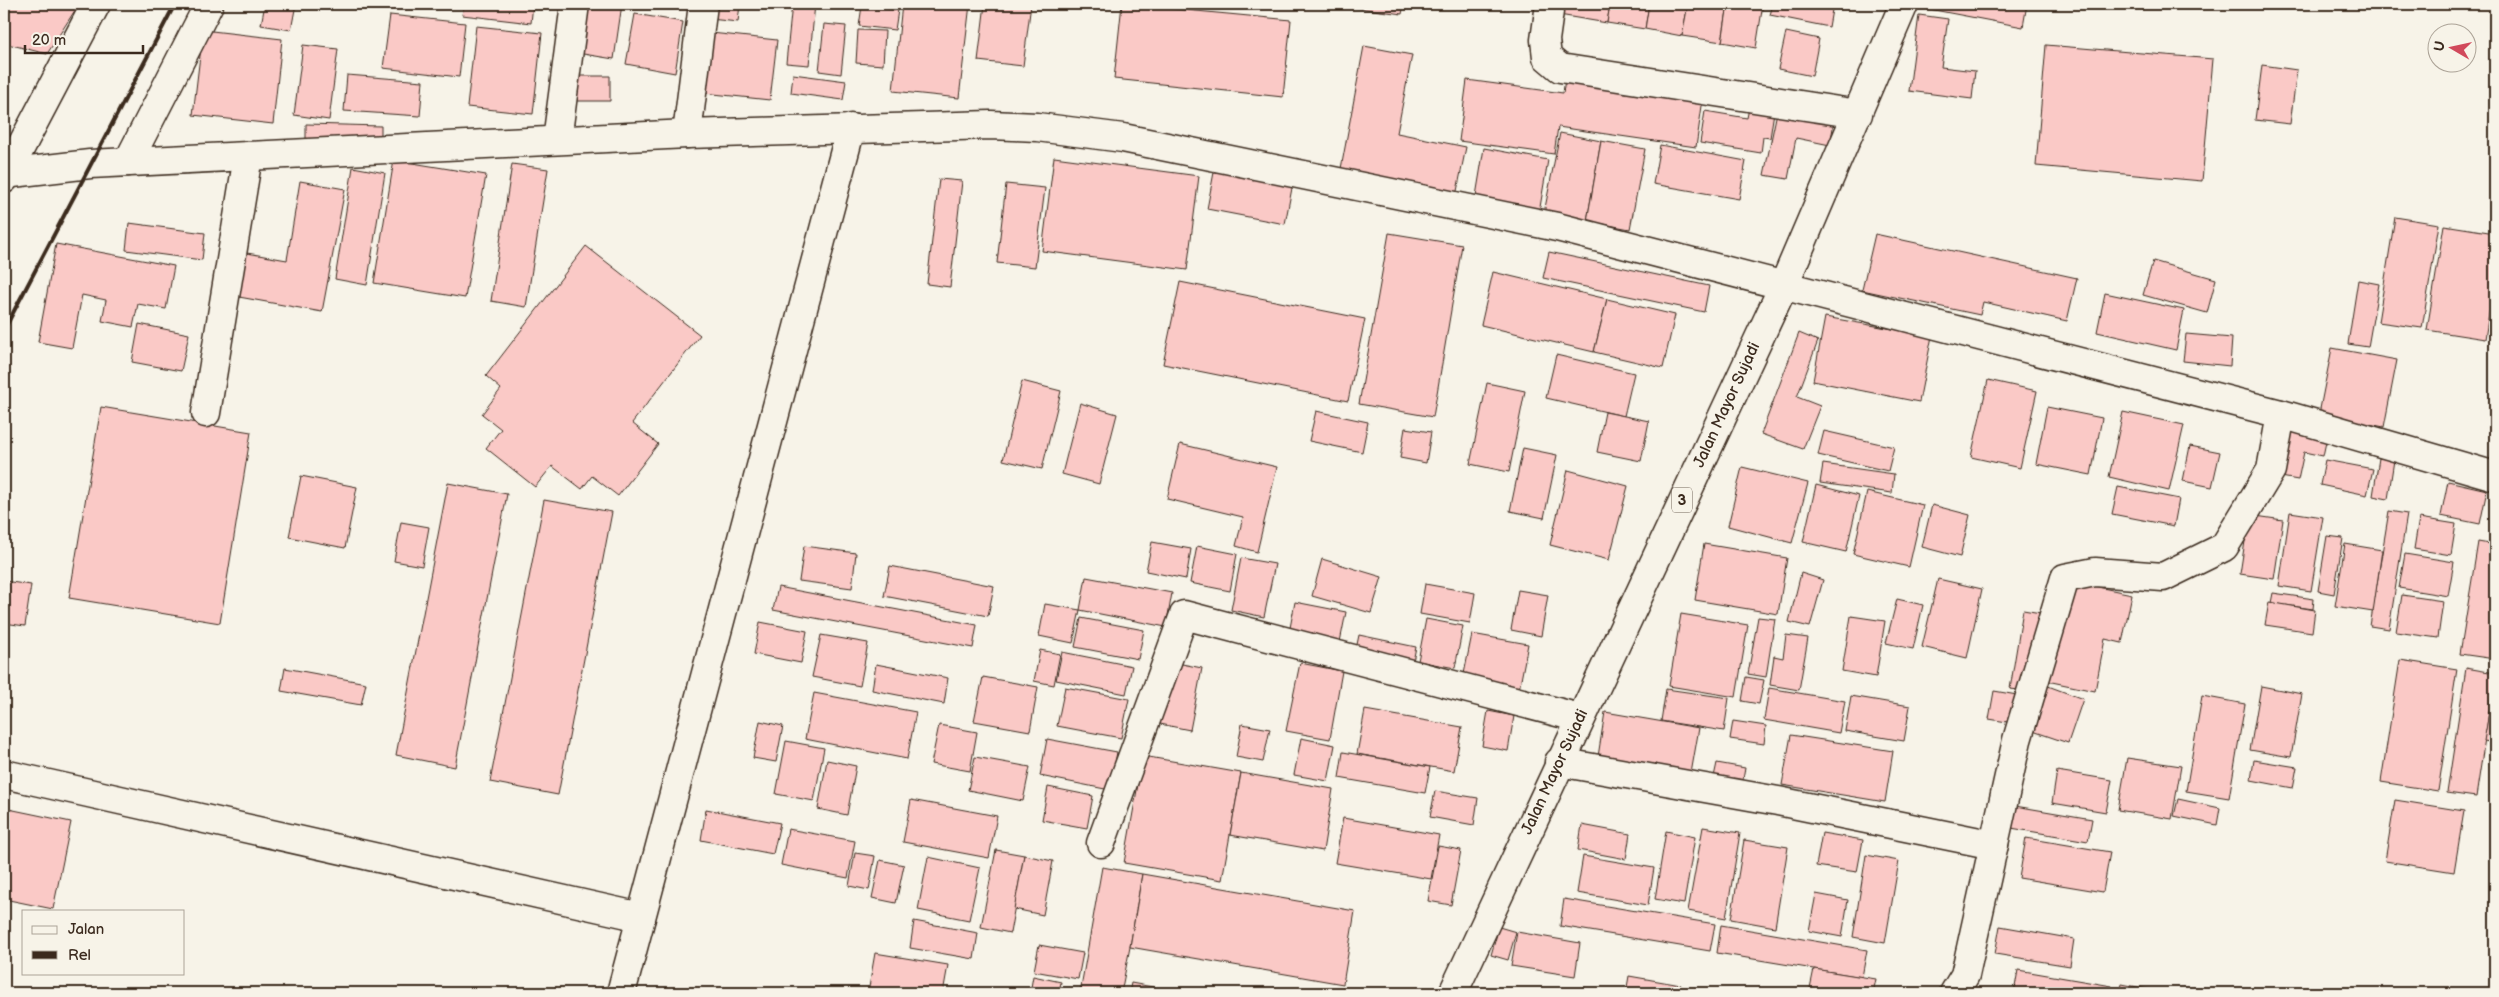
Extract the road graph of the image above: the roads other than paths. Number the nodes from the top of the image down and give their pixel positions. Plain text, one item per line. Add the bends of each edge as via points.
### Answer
1 (96, 4) edge
2 (209, 4) edge
3 (575, 4) edge
4 (703, 4) edge
5 (1550, 4) edge
6 (1904, 4) edge
7 (1858, 114) junction
8 (851, 128) junction
9 (687, 134) junction
10 (557, 140) junction
11 (248, 156) junction
12 (128, 162) junction
13 (4, 176) edge
14 (1783, 287) junction
15 (206, 413) dead end
16 (2281, 414) junction
17 (2495, 476) edge
18 (1580, 718) junction
19 (1559, 762) junction
20 (4, 774) edge
21 (1101, 843) dead end
22 (1994, 845) junction
23 (641, 917) junction
24 (621, 993) edge
25 (1452, 993) edge
26 (1954, 993) edge

1 - 13 main road
2 - 12 main road
3 - 10 main road
4 - 9 main road
5 - 7 main road via 1545,40 1547,58 1560,68
6 - 7 main road, Jalan Mayor Sujadi / 3
7 - 14 main road, Jalan Mayor Sujadi / 3
8 - 9 main road
8 - 14 main road via 991,125 1123,138 1557,227
8 - 23 main road
9 - 10 main road
10 - 11 main road
11 - 12 main road
11 - 15 main road
12 - 13 main road
14 - 16 main road
14 - 18 main road, Jalan Mayor Sujadi / 3
16 - 17 main road
16 - 22 main road via 2271,470 2224,547 2163,576 2095,572 2065,578 2017,740
18 - 19 main road, Jalan Mayor Sujadi / 3
18 - 21 main road via 1184,616
19 - 22 main road via 1778,801
19 - 25 main road, Jalan Mayor Sujadi / 3
20 - 23 main road
22 - 26 main road via 1965,975
23 - 24 main road

